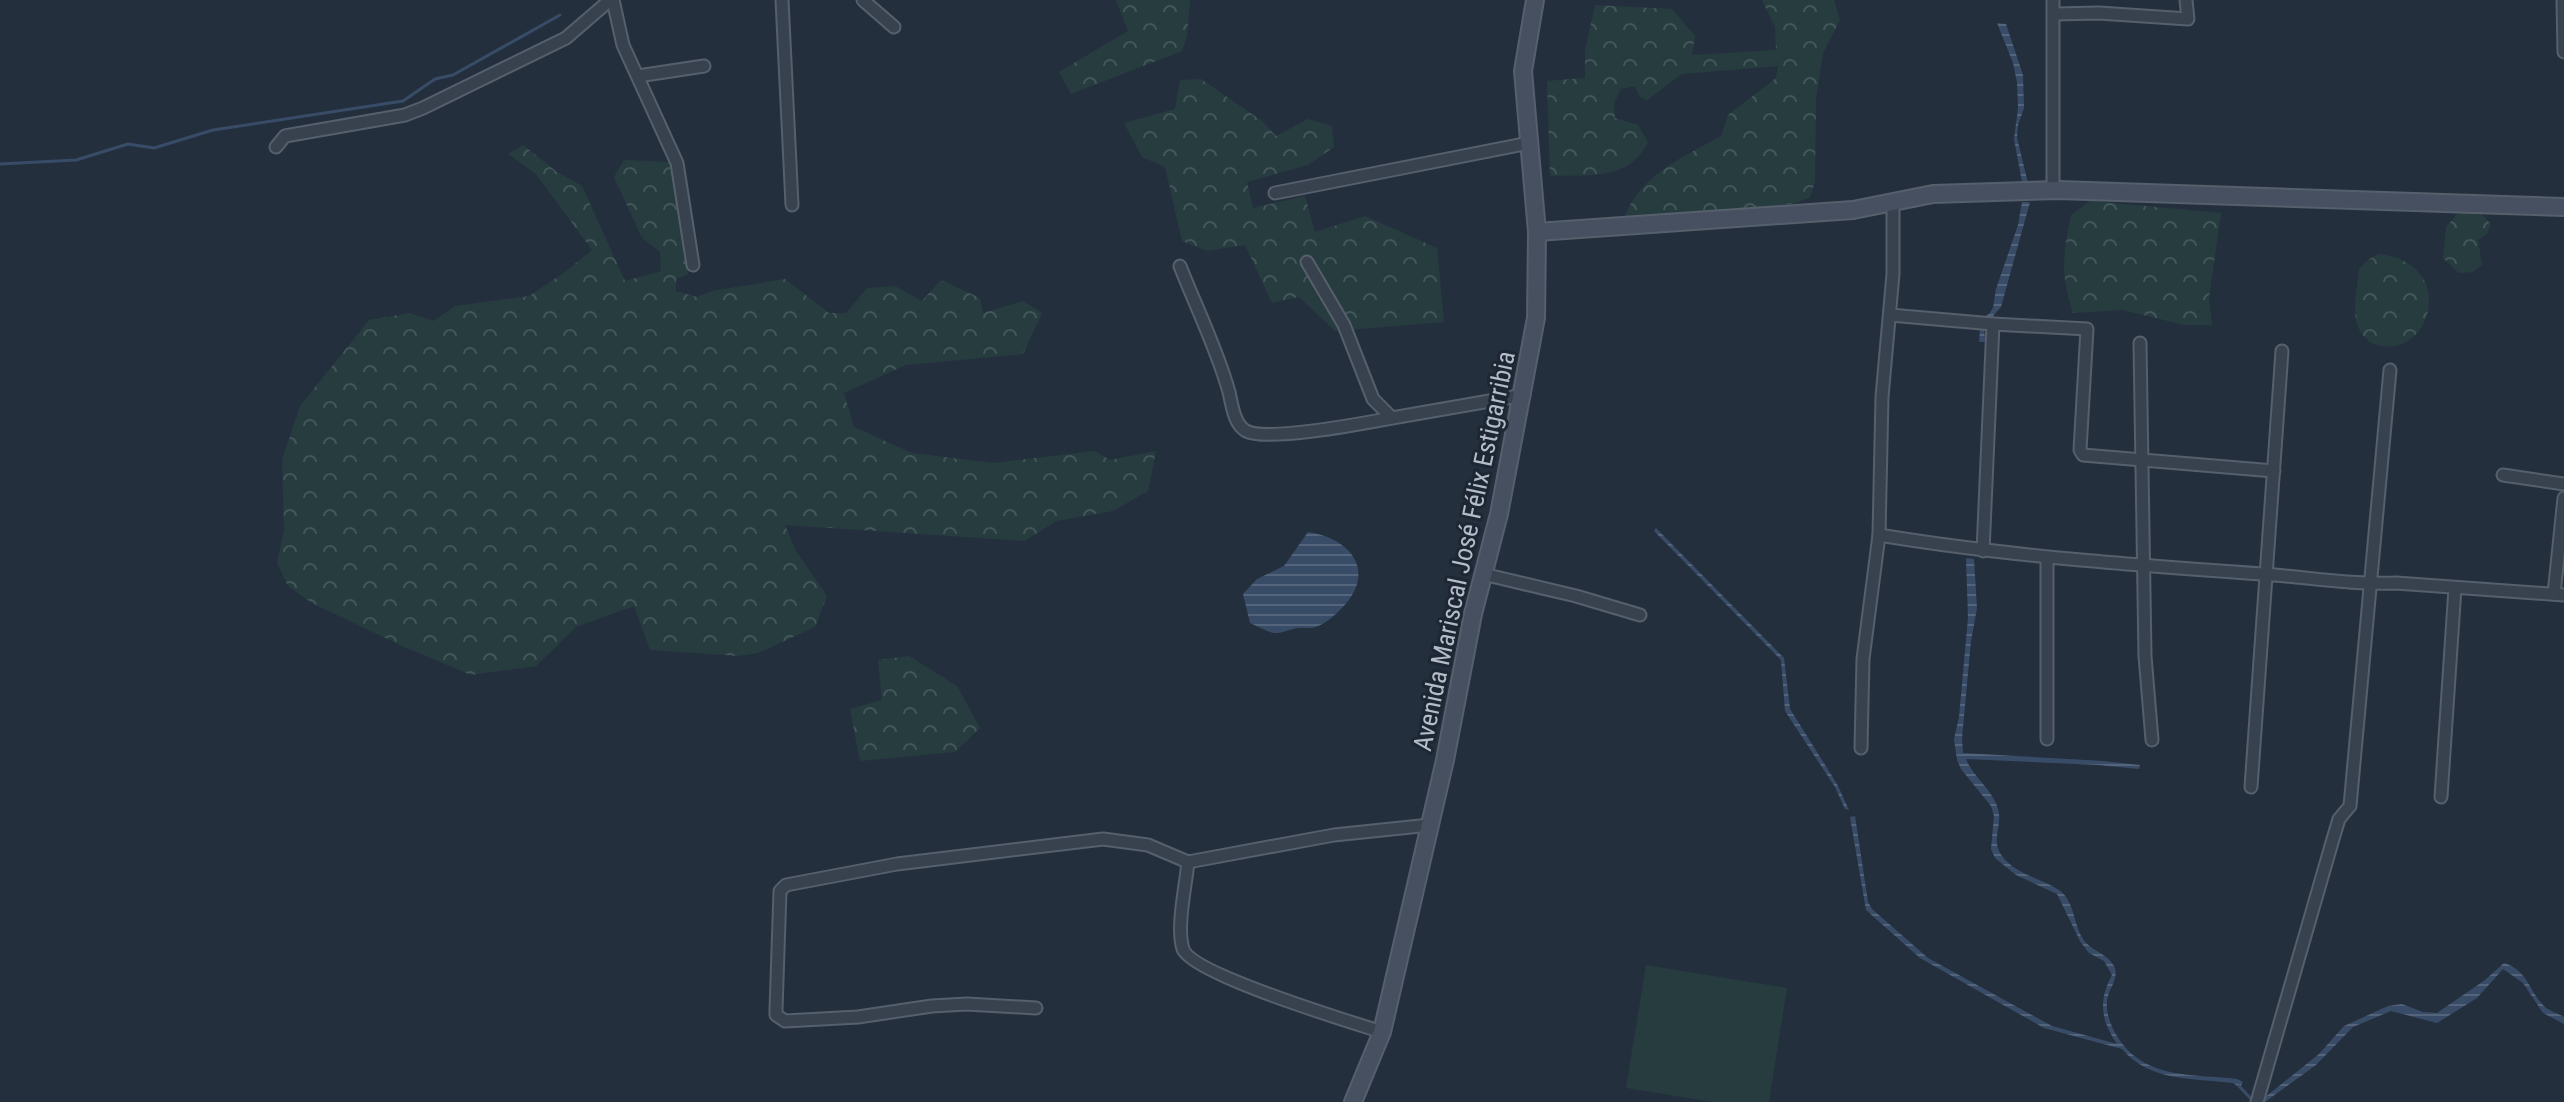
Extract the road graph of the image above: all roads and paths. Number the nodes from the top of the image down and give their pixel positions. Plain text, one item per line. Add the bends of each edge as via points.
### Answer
1 (611, 0) edge
2 (782, 0) edge
3 (863, 0) edge
4 (1535, 0) edge
5 (2053, 0) edge
6 (2186, 0) edge
7 (2563, 0) edge
8 (2055, 14) junction
9 (894, 27) dead end
10 (2564, 52) edge
11 (704, 66) dead end
12 (638, 76) junction
13 (1529, 143) junction
14 (276, 147) dead end
15 (2053, 190) junction
16 (1275, 193) dead end
17 (1893, 201) junction
18 (792, 205) dead end
19 (2564, 207) edge
20 (1537, 232) junction
21 (1307, 262) dead end
22 (693, 265) dead end
23 (1180, 266) dead end
24 (1890, 315) junction
25 (1984, 324) junction
26 (2140, 343) dead end
27 (2282, 351) dead end
28 (2390, 370) dead end
29 (1524, 395) junction
30 (1392, 418) junction
31 (2142, 461) junction
32 (2274, 471) junction
33 (2503, 475) dead end
34 (2564, 484) edge
35 (2564, 498) edge
36 (1879, 535) junction
37 (1975, 550) junction
38 (2047, 559) junction
39 (2144, 567) junction
40 (1483, 574) junction
41 (2266, 574) junction
42 (2369, 584) junction
43 (2455, 588) junction
44 (2559, 595) edge
45 (1640, 615) dead end
46 (2047, 739) dead end
47 (2152, 740) dead end
48 (1861, 748) dead end
49 (2251, 787) dead end
50 (2441, 797) dead end
51 (1430, 825) junction
52 (1188, 862) junction
53 (1036, 1008) dead end
54 (1382, 1032) junction
55 (2257, 1101) edge
56 (1353, 1102) edge

1 - 12 street
1 - 14 street via 566,38 423,108 285,136
2 - 18 street
3 - 9 street
4 - 13 main road, Avenida Mariscal José Félix Estigarribia via 1523,71
5 - 8 street
6 - 8 street via 2188,19
7 - 10 street
8 - 15 street
11 - 12 street
12 - 22 street via 677,163
13 - 16 street
13 - 20 main road, Avenida Mariscal José Félix Estigarribia
15 - 17 main road via 1933,194
15 - 19 main road
17 - 20 main road via 1853,210
17 - 24 street
20 - 29 main road, Avenida Mariscal José Félix Estigarribia via 1536,318
21 - 30 street via 1344,325 1373,399
23 - 30 street via 1244,430 1289,432
24 - 25 street
24 - 36 street
25 - 31 street via 2087,329 2080,450 2089,457
25 - 37 street
26 - 31 street
27 - 32 street
28 - 42 street
29 - 30 street
29 - 40 main road, Avenida Mariscal José Félix Estigarribia
31 - 32 street
31 - 39 street
32 - 41 street
33 - 34 street
35 - 44 street
36 - 37 street
36 - 48 street via 1863,659
37 - 38 street
38 - 39 street
38 - 46 street
39 - 41 street
39 - 47 street
40 - 45 street
40 - 51 main road, Avenida Mariscal José Félix Estigarribia
41 - 42 street
41 - 49 street
42 - 43 street
42 - 55 street via 2350,806 2339,819
43 - 44 street
43 - 50 street
51 - 52 street via 1334,835
51 - 54 main road, Avenida Mariscal José Félix Estigarribia
52 - 53 street via 1148,845 1103,839 897,864 786,885 780,891 776,1015 785,1021 967,1004
52 - 54 street via 1181,933 1188,957 1311,1010
54 - 56 main road, Avenida Mariscal José Félix Estigarribia

